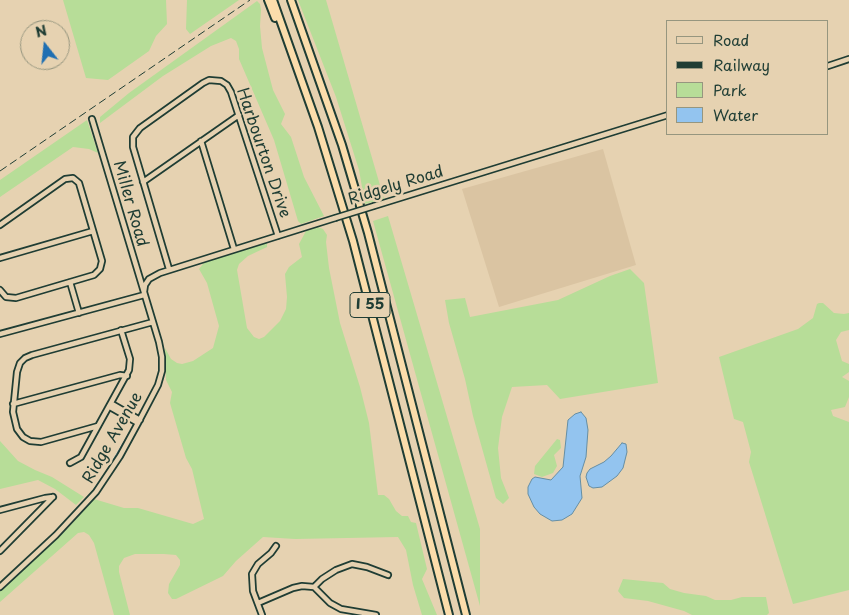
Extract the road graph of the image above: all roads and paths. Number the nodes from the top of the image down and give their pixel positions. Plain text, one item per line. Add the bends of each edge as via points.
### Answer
1 (268, 0) edge
2 (273, 0) edge
3 (291, 0) edge
4 (285, 34) junction
5 (849, 59) edge
6 (829, 66) edge
7 (239, 115) junction
8 (666, 116) edge
9 (92, 119) dead end
10 (201, 141) junction
11 (143, 182) junction
12 (0, 225) edge
13 (93, 230) junction
14 (278, 236) junction
15 (234, 249) junction
16 (0, 258) edge
17 (169, 269) junction
18 (70, 282) junction
19 (0, 290) edge
20 (144, 296) junction
21 (79, 313) junction
22 (153, 322) junction
23 (121, 330) junction
24 (0, 334) edge
25 (127, 376) junction
26 (13, 404) junction
27 (111, 405) junction
28 (139, 422) junction
29 (98, 426) junction
30 (70, 463) dead end
31 (0, 510) edge
32 (276, 546) dead end
33 (0, 551) edge
34 (388, 575) dead end
35 (0, 587) edge
36 (314, 587) junction
37 (258, 602) junction
38 (262, 615) edge
39 (376, 615) edge
40 (449, 615) edge
41 (466, 615) edge

1 - 4 highway
2 - 4 highway, I 55
3 - 41 highway, I 55 via 342,145 368,233
4 - 40 highway, I 55 via 353,241
5 - 6 street
7 - 10 street
7 - 11 street, Harbourton Drive via 229,88 221,81 203,83 140,128 133,137
7 - 14 street, Harbourton Drive
8 - 14 street, Ridgely Road, bridge
9 - 20 street, Miller Road
10 - 11 street
10 - 15 street
11 - 17 street
12 - 13 street via 74,176
13 - 16 street
13 - 18 street via 102,270
14 - 15 street, Ridgely Road
15 - 17 street, Ridgely Road
17 - 20 street, Ridgely Road via 149,279
18 - 19 street via 13,299
18 - 21 street
20 - 21 street
20 - 22 street, Ridge Avenue
21 - 24 street
22 - 23 street
22 - 28 street, Ridge Avenue via 162,357 162,372
23 - 25 street via 130,359
23 - 26 street via 32,354 22,361 17,372
25 - 26 street
25 - 27 street
26 - 29 street via 17,429 30,441 41,442
27 - 28 street
27 - 29 street
28 - 35 street, Ridge Avenue via 93,497
29 - 30 street via 81,457
31 - 33 street via 53,497
32 - 37 street via 252,574 253,591
34 - 36 street via 352,564 322,578
36 - 37 street via 290,589
36 - 39 street via 341,609
37 - 38 street

